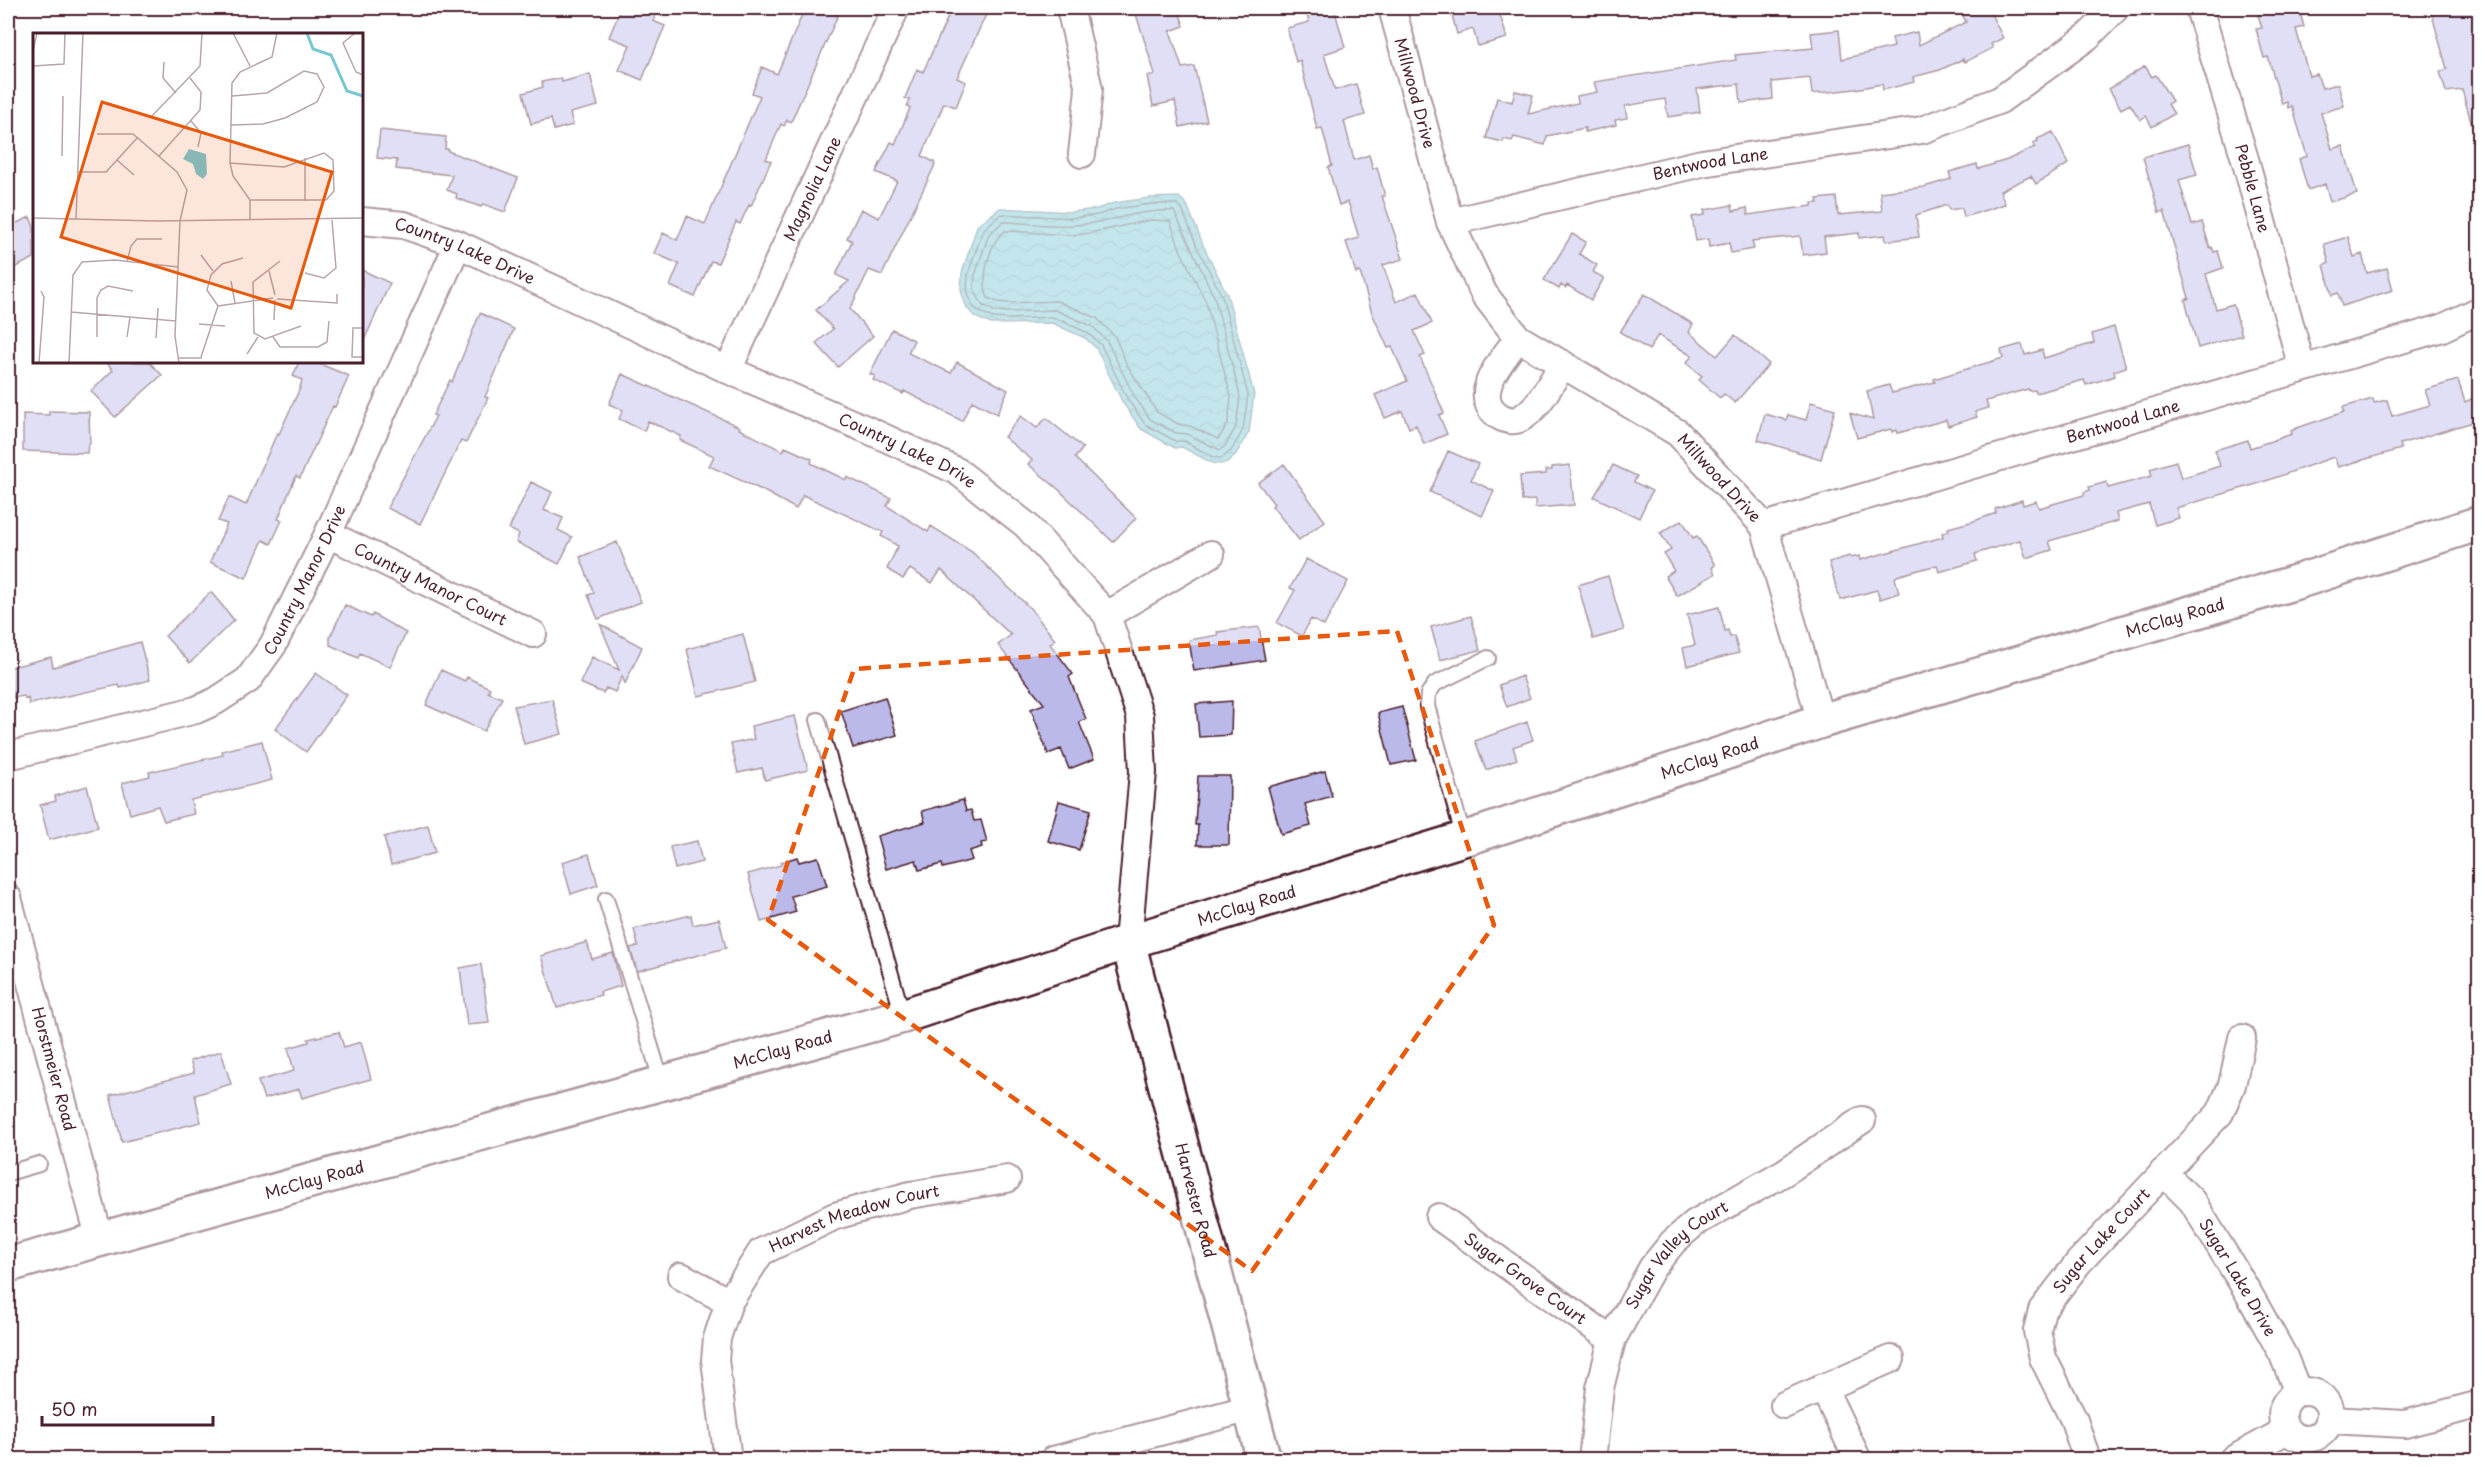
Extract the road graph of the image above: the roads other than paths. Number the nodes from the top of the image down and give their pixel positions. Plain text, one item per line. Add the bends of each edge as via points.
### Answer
1 (896, 8) edge
2 (1070, 8) edge
3 (1392, 8) edge
4 (2116, 8) edge
5 (2199, 8) edge
6 (1083, 154) dead end
7 (363, 221) edge
8 (1450, 222) junction
9 (458, 244) junction
10 (2480, 310) edge
11 (1518, 338) junction
12 (1563, 364) junction
13 (2302, 368) junction
14 (728, 370) junction
15 (2480, 523) edge
16 (1764, 526) junction
17 (328, 534) junction
18 (1211, 554) dead end
19 (1107, 615) junction
20 (533, 634) dead end
21 (1488, 658) dead end
22 (818, 720) dead end
23 (1821, 721) junction
24 (8, 756) edge
25 (1464, 839) junction
26 (8, 898) edge
27 (606, 899) dead end
28 (1128, 942) junction
29 (903, 1016) junction
30 (2242, 1038) dead end
31 (662, 1083) junction
32 (1862, 1120) dead end
33 (39, 1164) dead end
34 (2163, 1172) junction
35 (8, 1173) edge
36 (1007, 1179) dead end
37 (1439, 1217) dead end
38 (100, 1240) junction
39 (8, 1265) edge
40 (681, 1276) dead end
41 (729, 1302) junction
42 (1612, 1340) junction
43 (1891, 1359) dead end
44 (1823, 1387) junction
45 (2298, 1392) junction
46 (2480, 1404) edge
47 (1784, 1405) dead end
48 (1251, 1408) junction
49 (2330, 1420) junction
50 (2301, 1443) edge
51 (728, 1460) edge
52 (1053, 1460) edge
53 (1264, 1460) edge
54 (1592, 1460) edge
55 (1858, 1460) edge
56 (2087, 1460) edge
57 (2232, 1460) edge

1 - 14 street, Magnolia Lane
2 - 6 street via 1089,89
3 - 8 street, Millwood Drive
4 - 8 street, Bentwood Lane via 2087,37 2000,100 1923,130 1702,163
5 - 13 street, Pebble Lane
7 - 9 street, Country Lake Drive via 404,225
8 - 11 street, Millwood Drive via 1484,294
9 - 14 street, Country Lake Drive
9 - 17 street, Country Manor Drive
10 - 13 street, Bentwood Lane via 2442,328
11 - 12 street, Millwood Drive
11 - 12 street via 1486,388 1493,412 1503,419 1522,418
12 - 16 street, Millwood Drive via 1678,433
13 - 16 street, Bentwood Lane
14 - 19 street, Country Lake Drive via 957,471 1026,525
15 - 23 main road, McClay Road via 2293,583
16 - 23 street, Millwood Drive
17 - 20 street, Country Manor Court
17 - 24 street, Country Manor Drive via 273,645 248,680 196,710
18 - 19 street
19 - 28 street, Country Lake Drive via 1140,716 1143,772
21 - 25 lane via 1435,684 1428,694 1427,706
22 - 29 lane
23 - 25 main road, McClay Road
25 - 28 main road, McClay Road
26 - 38 street, Horstmeier Road
27 - 31 lane
28 - 29 main road, McClay Road
28 - 48 main road, Harvester Road
29 - 31 main road, McClay Road
30 - 34 street, Sugar Lake Court via 2232,1085 2220,1113
31 - 38 main road, McClay Road
32 - 42 street, Sugar Valley Court via 1785,1172 1688,1229 1652,1268
33 - 35 lane
34 - 45 street, Sugar Lake Drive via 2192,1202 2250,1294
34 - 56 street, Sugar Lake Court via 2079,1262 2042,1310 2037,1331 2043,1358 2074,1420
36 - 41 street, Harvest Meadow Court via 910,1195 835,1216 761,1252
37 - 42 street, Sugar Grove Court
38 - 39 main road, McClay Road
40 - 41 street
41 - 51 street, Harvest Meadow Court via 717,1338 715,1360
42 - 54 street, Sugar Valley Court via 1600,1388
43 - 44 street
44 - 47 street
44 - 55 street
45 - 49 street via 2310,1391 2324,1398
45 - 50 street via 2283,1405 2282,1421
46 - 49 street via 2405,1424
48 - 52 street
48 - 53 main road, Harvester Road
49 - 50 street via 2322,1434
50 - 57 street

